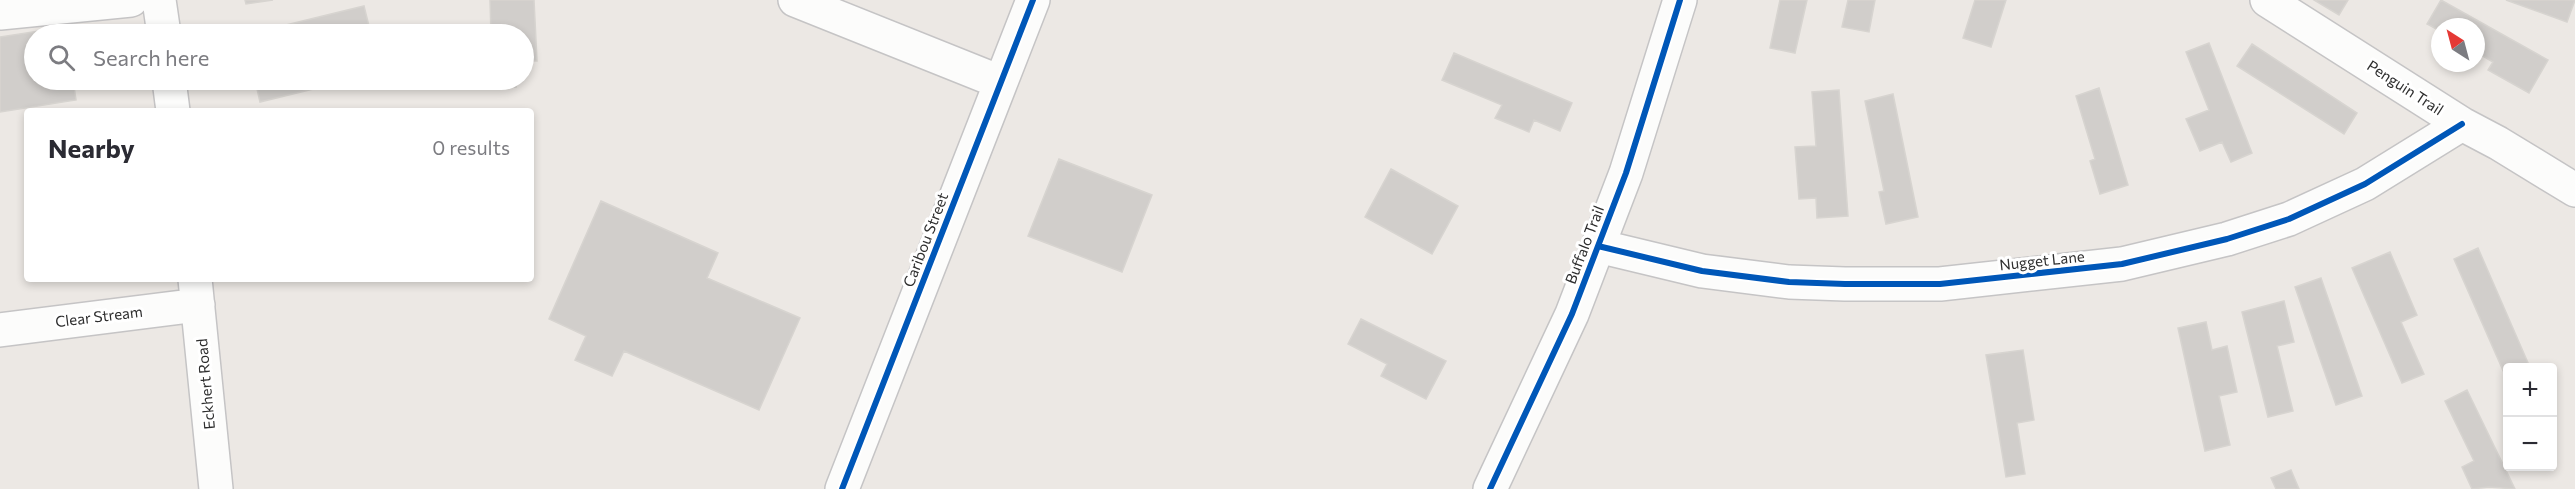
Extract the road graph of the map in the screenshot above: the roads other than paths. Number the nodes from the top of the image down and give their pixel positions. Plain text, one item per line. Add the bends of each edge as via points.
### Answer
1 (131, 0) edge
2 (159, 0) edge
3 (795, 0) edge
4 (1033, 0) edge
5 (1680, 0) edge
6 (2267, 0) edge
7 (0, 12) edge
8 (163, 24) edge
9 (1000, 82) junction
10 (170, 90) edge
11 (173, 108) edge
12 (2462, 124) junction
13 (2575, 190) edge
14 (1598, 246) junction
15 (197, 292) edge
16 (0, 330) edge
17 (216, 489) edge
18 (842, 489) edge
19 (1490, 489) edge

1 - 7 street
2 - 8 street
3 - 9 street
4 - 9 street, Caribou Street
5 - 14 street, Buffalo Trail via 1626,173
6 - 12 street, Penguin Trail
9 - 18 street, Caribou Street
10 - 11 street
12 - 13 street, Penguin Trail
12 - 14 street, Nugget Lane via 2366,184 2289,219 2227,239 2122,264 1940,284 1845,284 1789,282 1702,271
14 - 19 street, Buffalo Trail via 1572,314
15 - 16 street, Clear Stream
15 - 17 street, Eckhert Road

